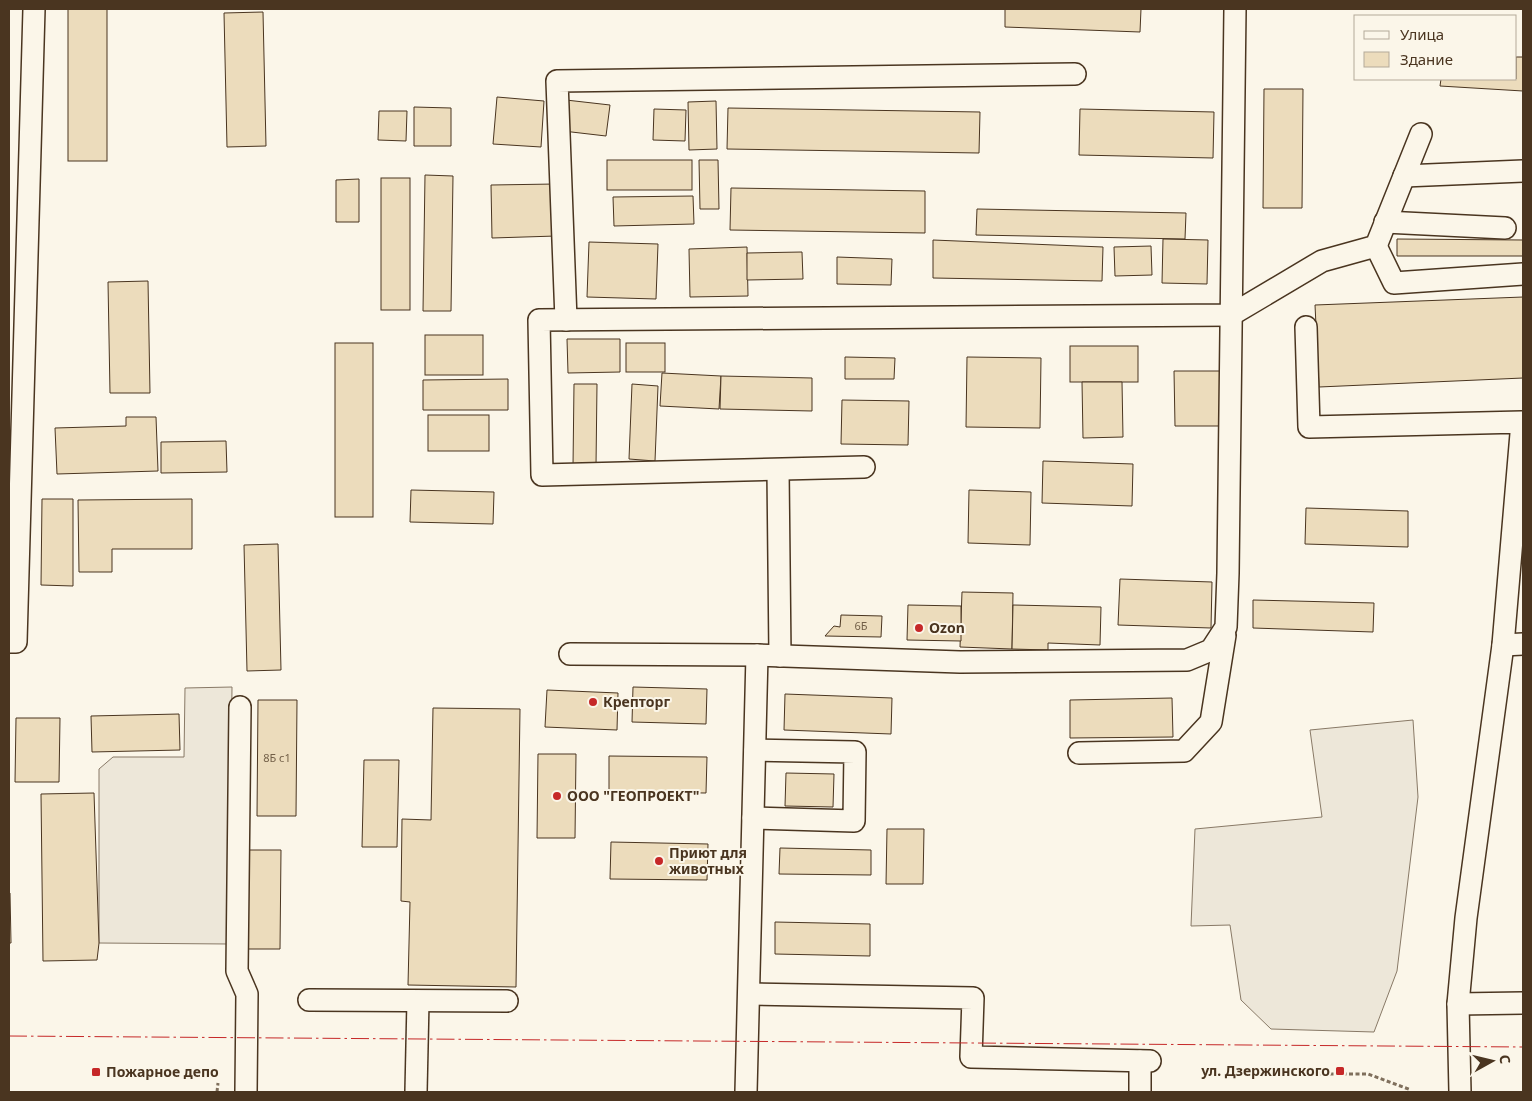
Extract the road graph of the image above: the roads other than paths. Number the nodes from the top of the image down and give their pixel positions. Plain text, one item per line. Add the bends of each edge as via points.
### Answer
1 (34, 9) edge
2 (1235, 9) edge
3 (1075, 74) dead end
4 (1421, 134) dead end
5 (1523, 172) edge
6 (1404, 176) junction
7 (1385, 222) junction
8 (1505, 228) dead end
9 (1376, 246) junction
10 (1523, 274) edge
11 (1232, 315) junction
12 (566, 320) junction
13 (1306, 326) dead end
14 (1523, 422) edge
15 (864, 467) dead end
16 (778, 470) junction
17 (1226, 627) junction
18 (9, 642) edge
19 (1513, 644) edge
20 (570, 654) dead end
21 (757, 655) junction
22 (780, 656) junction
23 (240, 707) dead end
24 (755, 750) junction
25 (1079, 753) dead end
26 (753, 818) junction
27 (748, 994) junction
28 (308, 1000) dead end
29 (418, 1001) junction
30 (507, 1001) dead end
31 (1523, 1003) edge
32 (1458, 1004) junction
33 (246, 1092) edge
34 (416, 1092) edge
35 (746, 1092) edge
36 (1140, 1092) edge
37 (1460, 1092) edge

1 - 18 lane via 16,642
2 - 11 lane
3 - 12 lane via 557,81
4 - 6 lane
5 - 6 lane
6 - 7 lane
7 - 8 lane
7 - 9 lane
9 - 10 lane via 1394,283
9 - 11 lane via 1322,261
11 - 12 lane
11 - 17 lane
12 - 16 lane via 539,320 542,475
13 - 14 lane via 1309,426
14 - 19 lane
15 - 16 lane
16 - 22 lane
17 - 22 lane via 1212,650 1187,660 960,662
17 - 25 lane via 1211,722 1184,751
19 - 32 lane via 1466,918
20 - 21 lane
21 - 22 lane
21 - 24 lane
23 - 33 lane via 236,971 247,994
24 - 26 lane
24 - 26 lane via 855,752 854,821
26 - 27 lane
27 - 35 lane
27 - 36 lane via 973,998 971,1057 1145,1061
28 - 29 lane
29 - 30 lane
29 - 34 lane
31 - 32 lane
32 - 37 lane

